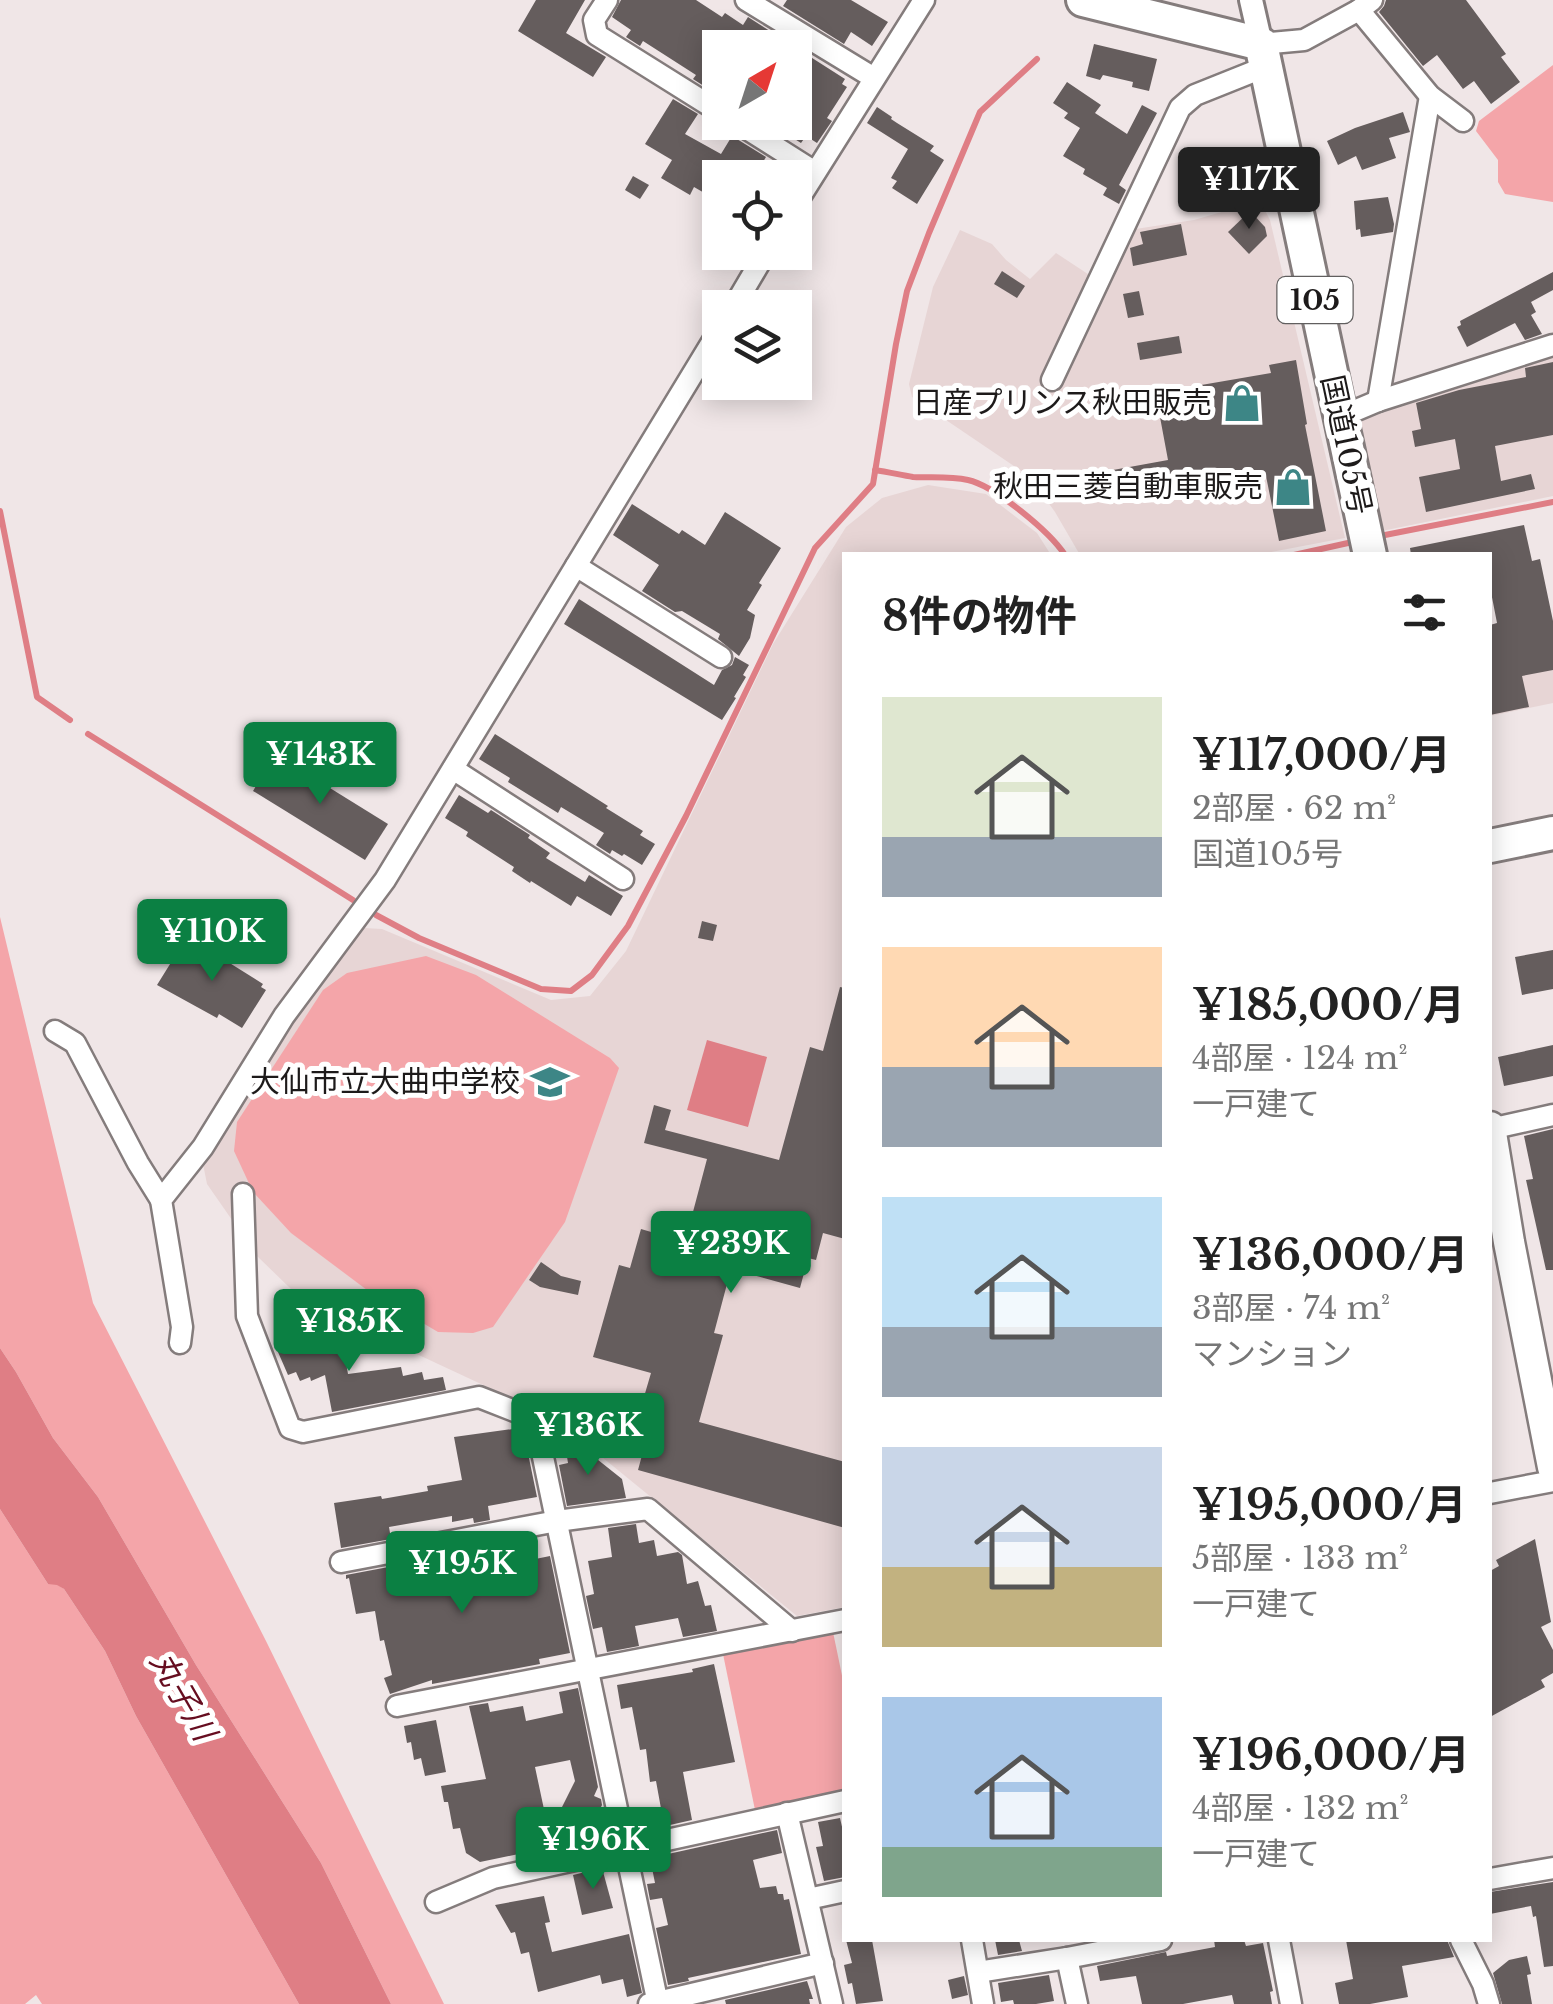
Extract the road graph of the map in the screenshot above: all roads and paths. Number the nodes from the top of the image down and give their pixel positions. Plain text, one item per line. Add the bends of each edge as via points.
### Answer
1 (608, 0) edge
2 (746, 0) edge
3 (924, 0) edge
4 (1083, 0) edge
5 (1252, 0) edge
6 (1366, 5) edge
7 (1263, 56) junction
8 (874, 78) junction
9 (1430, 96) junction
10 (702, 101) edge
11 (1463, 121) dead end
12 (764, 140) edge
13 (815, 172) junction
14 (812, 177) edge
15 (1553, 345) edge
16 (702, 358) edge
17 (1052, 380) dead end
18 (1378, 400) junction
19 (1340, 417) junction
20 (1369, 552) edge
21 (576, 566) junction
22 (721, 657) dead end
23 (453, 769) junction
24 (1553, 833) edge
25 (1492, 846) edge
26 (623, 879) dead end
27 (55, 1030) dead end
28 (1553, 1116) edge
29 (1492, 1133) edge
30 (1492, 1145) edge
31 (242, 1194) dead end
32 (162, 1200) junction
33 (1500, 1244) edge
34 (180, 1343) dead end
35 (1553, 1467) edge
36 (1553, 1481) edge
37 (1492, 1493) edge
38 (557, 1521) junction
39 (340, 1562) dead end
40 (842, 1621) edge
41 (792, 1631) junction
42 (589, 1669) junction
43 (397, 1706) dead end
44 (842, 1802) edge
45 (787, 1813) junction
46 (626, 1848) junction
47 (1553, 1868) edge
48 (1492, 1879) edge
49 (842, 1892) edge
50 (808, 1899) junction
51 (436, 1902) dead end
52 (972, 1942) edge
53 (1278, 1942) edge
54 (1462, 1942) edge
55 (1123, 1944) edge
56 (1067, 1958) junction
57 (823, 1964) junction
58 (978, 1972) junction
59 (654, 2003) edge
60 (832, 2004) edge
61 (984, 2004) edge
62 (1077, 2004) edge
63 (1291, 2004) edge
64 (1489, 2004) edge

1 - 10 street via 594,20 597,35
2 - 8 street
3 - 8 street
4 - 7 highway
5 - 7 street
6 - 7 street
6 - 9 street
7 - 17 street via 1180,108
7 - 19 highway, 国道105号 / 105
8 - 13 street
9 - 11 street
9 - 18 street
12 - 13 street
13 - 14 street
15 - 18 street
16 - 21 street
18 - 19 street
19 - 20 highway, 国道105号 / 105
21 - 22 street
21 - 23 street
23 - 26 street
23 - 32 street via 386,880 284,1016
24 - 25 highway
27 - 32 street via 75,1043
28 - 29 street
30 - 33 main road
31 - 38 street via 247,1316 290,1428 303,1432 479,1397 536,1419
32 - 34 street
33 - 35 main road
36 - 37 street
38 - 39 street
38 - 41 street via 648,1509
38 - 42 street
40 - 41 street
41 - 42 street
42 - 43 street
42 - 46 street
44 - 45 street
45 - 46 street
45 - 50 street
46 - 51 street via 493,1878
46 - 59 street
47 - 48 street
49 - 50 street
50 - 57 street
52 - 58 street
53 - 63 street
54 - 64 street
55 - 56 street
56 - 58 street
56 - 62 street
57 - 59 street
57 - 60 street
58 - 61 street

